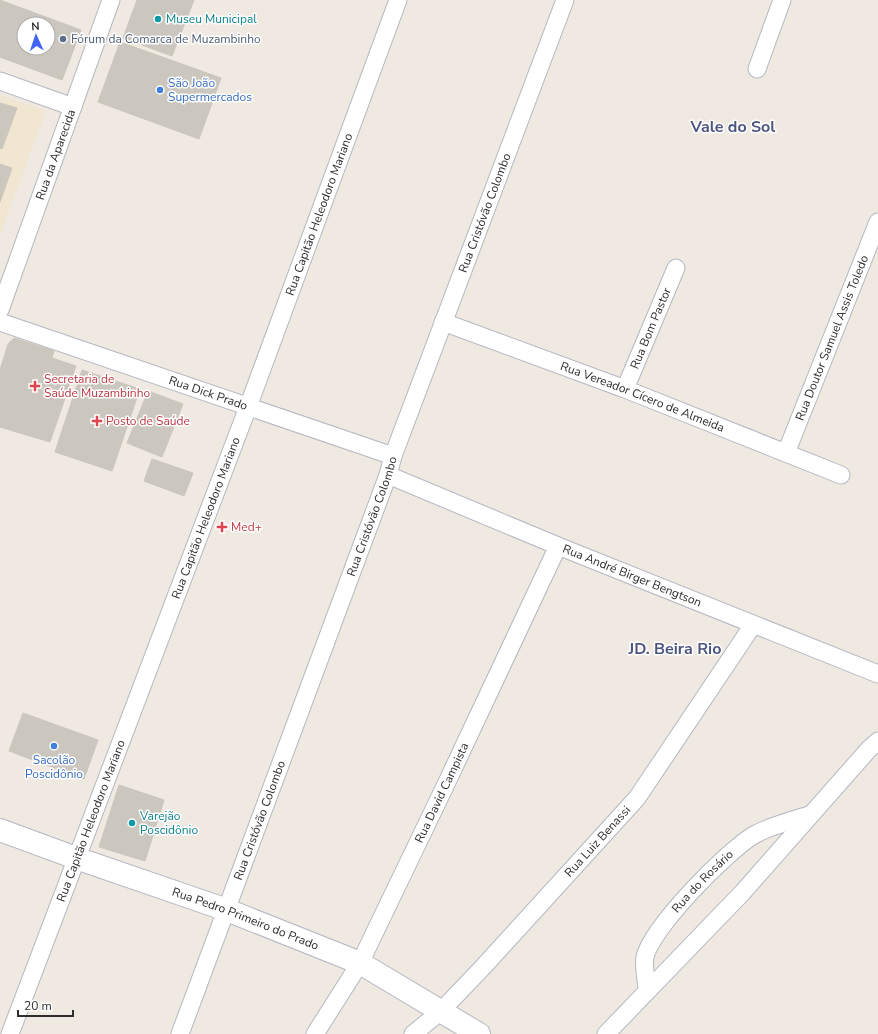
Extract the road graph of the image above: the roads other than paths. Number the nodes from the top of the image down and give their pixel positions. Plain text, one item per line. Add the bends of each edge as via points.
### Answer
1 (111, 0) edge
2 (398, 0) edge
3 (565, 0) edge
4 (782, 0) edge
5 (757, 69) dead end
6 (0, 81) edge
7 (73, 107) junction
8 (878, 222) edge
9 (676, 268) dead end
10 (0, 310) edge
11 (0, 322) edge
12 (443, 322) junction
13 (625, 389) junction
14 (248, 407) junction
15 (786, 453) junction
16 (393, 456) junction
17 (388, 475) junction
18 (841, 475) dead end
19 (558, 546) junction
20 (753, 625) junction
21 (878, 674) edge
22 (878, 741) edge
23 (811, 814) junction
24 (0, 830) edge
25 (76, 858) junction
26 (227, 910) junction
27 (364, 965) junction
28 (647, 991) junction
29 (441, 1011) junction
30 (10, 1034) edge
31 (180, 1034) edge
32 (315, 1034) edge
33 (414, 1034) edge
34 (479, 1034) edge
35 (606, 1034) edge

1 - 7 street, Rua da Aparecida
2 - 14 street, Rua Capitão Heleodoro Mariano
3 - 12 street, Rua Cristóvão Colombo
4 - 5 street
6 - 7 street
7 - 10 street, Rua da Aparecida
8 - 15 street, Rua Doutor Samuel Assis Toledo
9 - 13 street, Rua Bom Pastor
11 - 14 street, Rua Dick Prado
12 - 13 street, Rua Vereador Cícero de Almeida
12 - 16 street, Rua Cristóvão Colombo
13 - 15 street, Rua Vereador Cícero de Almeida
14 - 16 street, Rua Dick Prado
14 - 25 street, Rua Capitão Heleodoro Mariano
15 - 18 street, Rua Vereador Cícero de Almeida
16 - 17 street, Rua Cristóvão Colombo
17 - 19 street, Rua André Birger Bengtson
17 - 26 street, Rua Cristóvão Colombo
19 - 20 street, Rua André Birger Bengtson
19 - 27 street, Rua David Campista
20 - 21 street, Rua André Birger Bengtson
20 - 29 street, Rua Luiz Benassi via 637,798
22 - 23 street, Rua do Rosário
23 - 28 street, Rua do Rosário via 743,892
23 - 28 street, Rua do Rosário via 755,834 699,884 657,933 645,957
24 - 25 street, Rua Pedro Primeiro do Prado
25 - 26 street, Rua Pedro Primeiro do Prado
25 - 30 street, Rua Capitão Heleodoro Mariano
26 - 27 street, Rua Pedro Primeiro do Prado
26 - 31 street, Rua Cristóvão Colombo
27 - 29 street, Rua Pedro Primeiro do Prado
27 - 32 street, Rua David Campista
28 - 35 street, Rua do Rosário
29 - 33 street, Rua Luiz Benassi
29 - 34 street, Rua Pedro Primeiro do Prado

